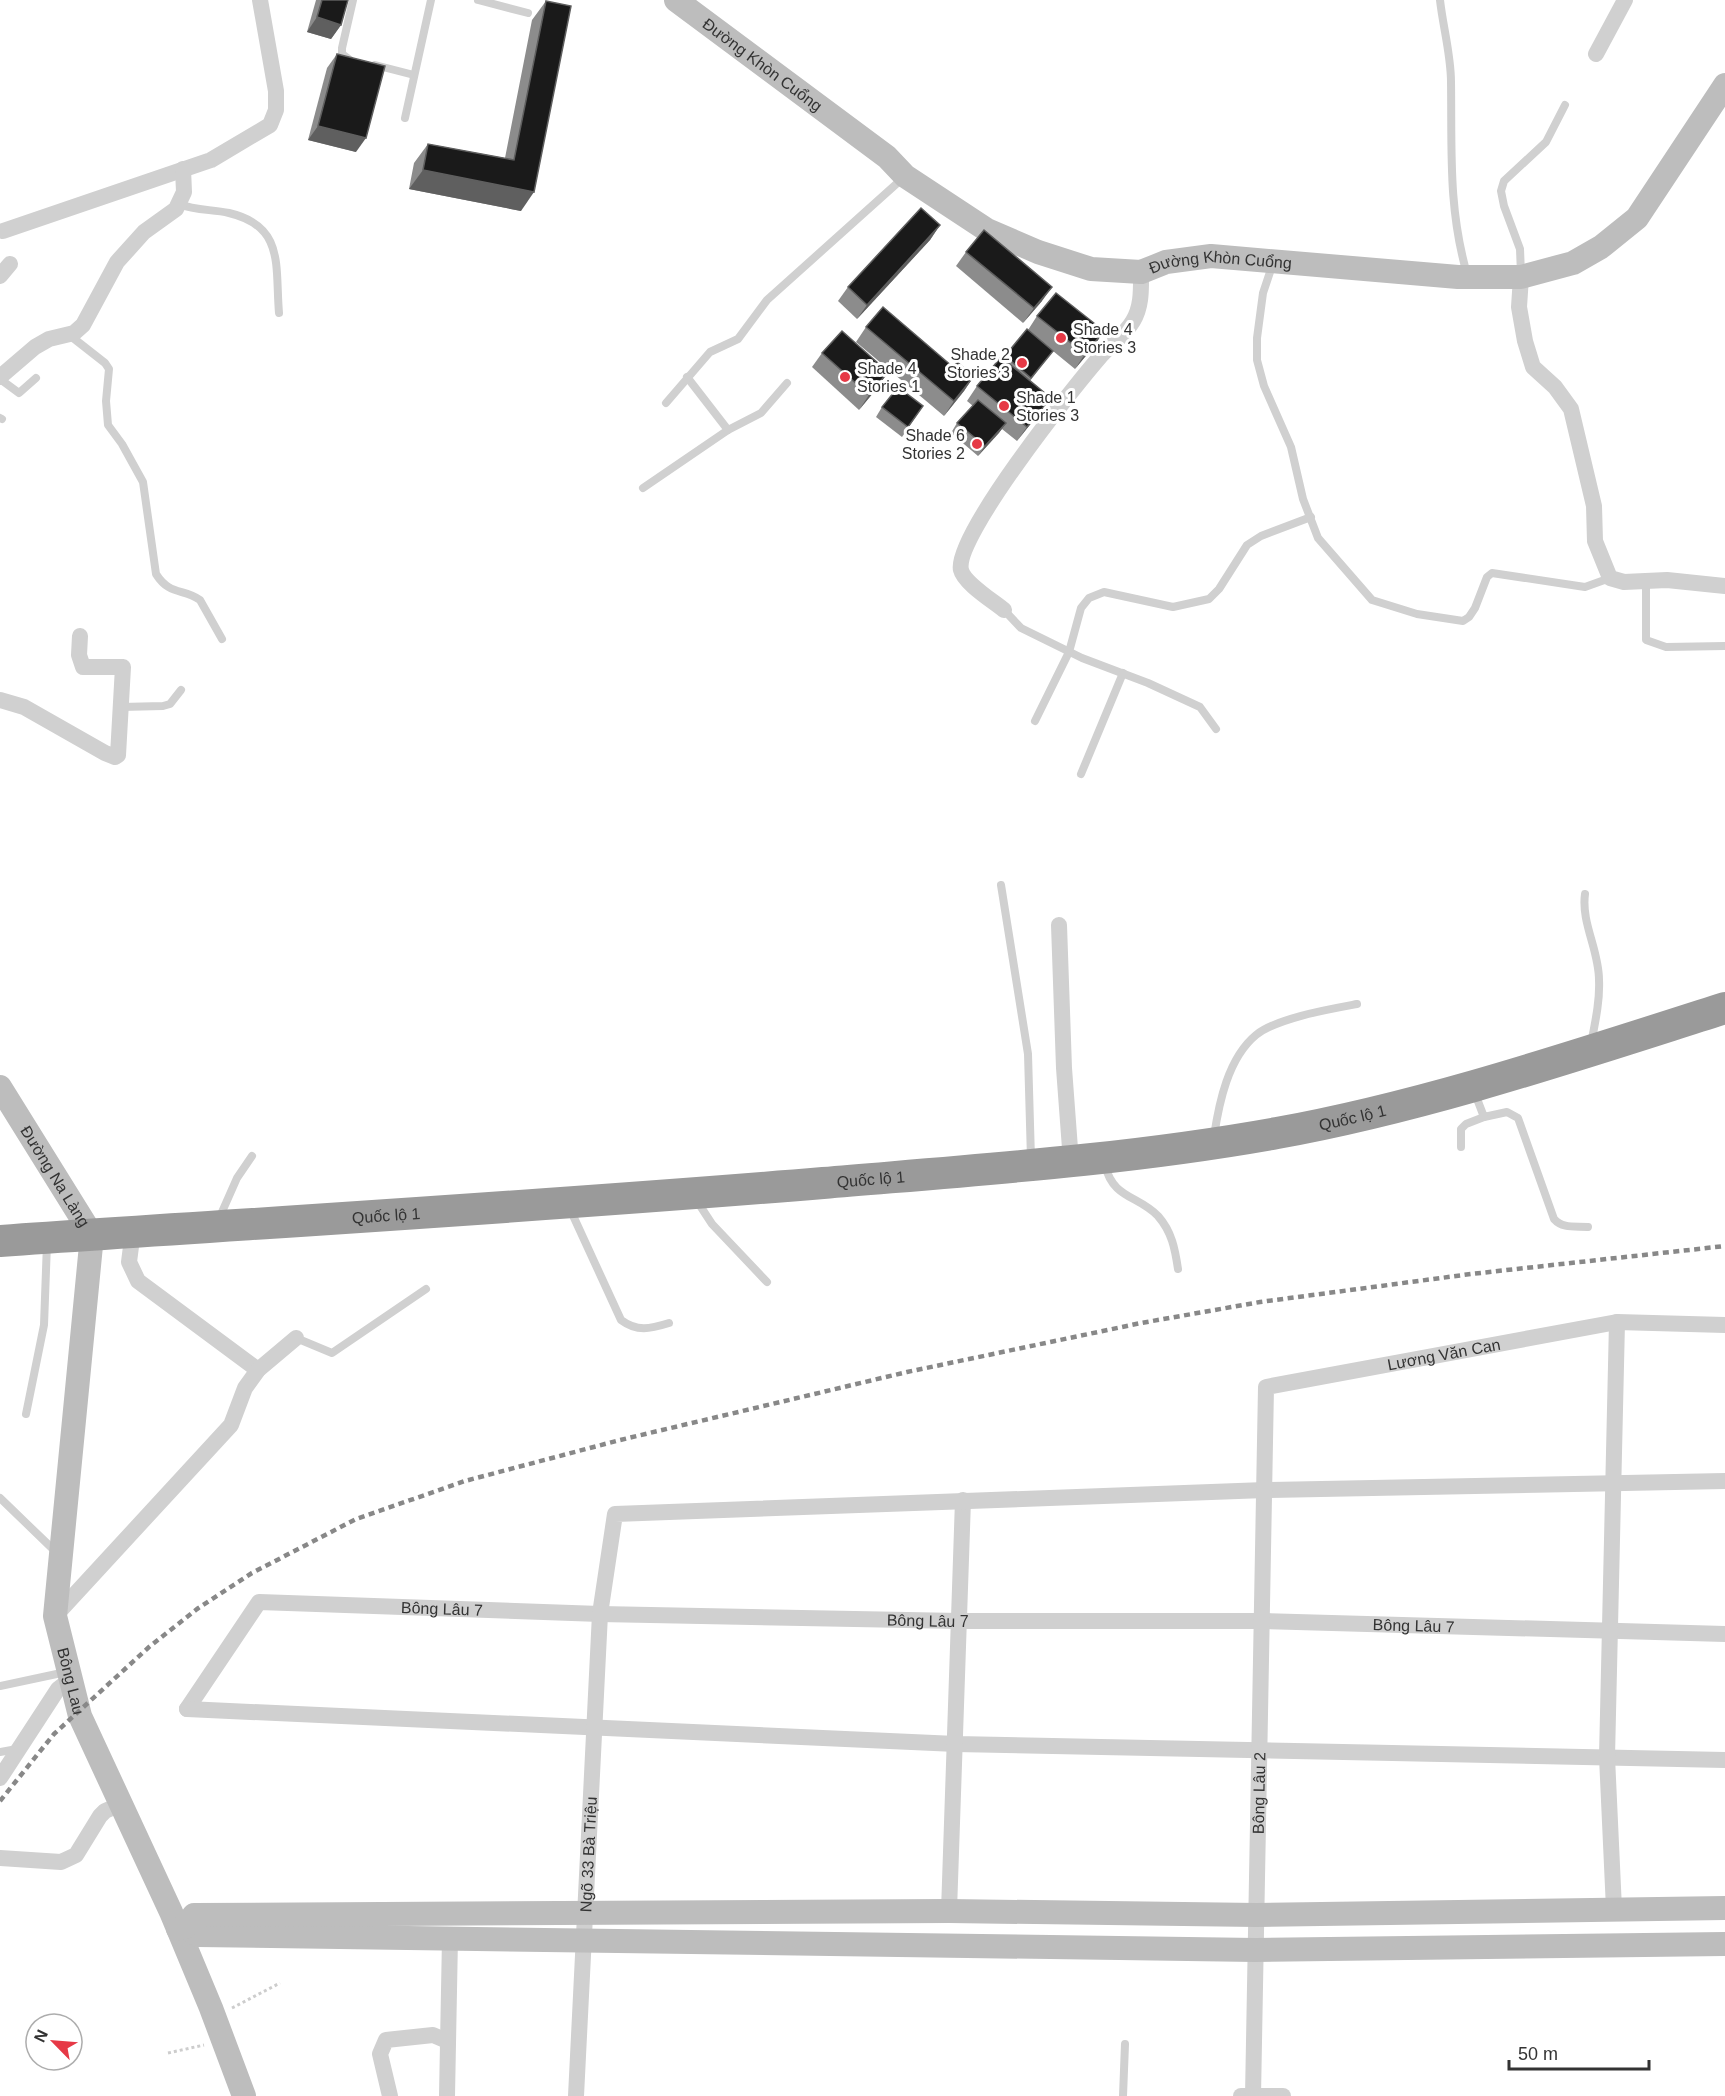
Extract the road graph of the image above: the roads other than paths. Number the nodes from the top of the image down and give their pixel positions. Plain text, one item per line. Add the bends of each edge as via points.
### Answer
1 (260, 0) edge
2 (353, 0) edge
3 (431, 0) edge
4 (478, 0) edge
5 (676, 0) edge
6 (1440, 0) edge
7 (1625, 0) edge
8 (528, 13) dead end
9 (1596, 54) dead end
10 (357, 61) edge
11 (369, 64) edge
12 (414, 75) junction
13 (1725, 85) edge
14 (1565, 105) dead end
15 (405, 118) dead end
16 (183, 170) junction
17 (905, 176) junction
18 (179, 204) junction
19 (3, 231) dead end
20 (1274, 263) junction
21 (1141, 272) junction
22 (1468, 277) junction
23 (1521, 277) junction
24 (279, 313) dead end
25 (68, 334) junction
26 (687, 377) junction
27 (0, 378) edge
28 (36, 378) dead end
29 (787, 383) dead end
30 (666, 403) dead end
31 (728, 430) junction
32 (643, 488) dead end
33 (1311, 518) junction
34 (1610, 578) junction
35 (1646, 580) junction
36 (1725, 586) edge
37 (1004, 610) joint
38 (80, 636) dead end
39 (222, 639) dead end
40 (1725, 646) edge
41 (1069, 652) junction
42 (1123, 673) junction
43 (181, 690) dead end
44 (0, 700) edge
45 (121, 707) junction
46 (1035, 721) dead end
47 (1216, 729) dead end
48 (1081, 774) dead end
49 (1001, 885) dead end
50 (1585, 894) dead end
51 (1059, 925) dead end
52 (1357, 1004) dead end
53 (1725, 1008) edge
54 (1590, 1051) junction
55 (1472, 1085) junction
56 (0, 1087) edge
57 (1484, 1116) junction
58 (1213, 1142) junction
59 (1461, 1147) dead end
60 (252, 1156) dead end
61 (1104, 1159) junction
62 (1071, 1162) junction
63 (1031, 1165) junction
64 (693, 1194) junction
65 (566, 1202) junction
66 (216, 1227) junction
67 (1588, 1227) dead end
68 (132, 1231) junction
69 (92, 1235) junction
70 (47, 1238) junction
71 (0, 1241) edge
72 (1178, 1269) dead end
73 (767, 1282) dead end
74 (426, 1289) dead end
75 (1617, 1322) junction
76 (669, 1323) dead end
77 (1725, 1325) edge
78 (296, 1338) joint
79 (258, 1370) junction
80 (26, 1414) dead end
81 (1725, 1481) edge
82 (1613, 1485) junction
83 (1265, 1490) junction
84 (0, 1498) edge
85 (963, 1500) junction
86 (61, 1557) junction
87 (600, 1614) junction
88 (55, 1616) junction
89 (960, 1621) junction
90 (1262, 1621) junction
91 (1610, 1631) junction
92 (1725, 1634) edge
93 (70, 1675) junction
94 (0, 1686) edge
95 (595, 1729) junction
96 (956, 1744) junction
97 (21, 1748) junction
98 (1260, 1750) junction
99 (0, 1752) edge
100 (1607, 1758) junction
101 (1725, 1760) edge
102 (0, 1778) edge
103 (121, 1804) junction
104 (0, 1858) edge
105 (1725, 1908) edge
106 (1614, 1909) junction
107 (949, 1911) junction
108 (587, 1912) junction
109 (1257, 1915) junction
110 (182, 1928) junction
111 (450, 1938) junction
112 (583, 1941) junction
113 (1725, 1944) edge
114 (1256, 1950) junction
115 (447, 2041) junction
116 (1125, 2044) dead end
117 (244, 2096) edge
118 (390, 2096) edge
119 (447, 2096) edge
120 (576, 2096) edge
121 (1122, 2096) edge
122 (1241, 2096) edge
123 (1253, 2096) edge
124 (1283, 2096) edge

1 - 16 street via 276,91 276,110 270,125 211,160
2 - 10 lane via 342,48 346,58
3 - 12 lane
4 - 8 lane
5 - 17 main road, Đường Khòn Cuổng via 887,157
6 - 22 lane via 1451,80 1450,159 1457,237
7 - 9 street
11 - 12 lane
12 - 15 lane
13 - 23 main road, Đường Khòn Cuổng via 1637,218 1601,247 1573,263
14 - 23 lane via 1545,142 1504,181 1501,191 1520,249
16 - 18 street via 184,192
16 - 19 street
17 - 21 main road, Đường Khòn Cuổng via 1007,239 1091,269
17 - 26 lane via 767,300 738,339 710,352
18 - 24 lane via 236,215 256,222 264,230 272,240
18 - 25 street via 130,246 83,325
20 - 21 main road, Đường Khòn Cuổng via 1190,257
20 - 22 main road, Đường Khòn Cuổng
20 - 33 lane via 1263,293 1257,360 1291,447
21 - 37 street via 1142,298 1133,321 1098,359 998,489 960,555 961,571 967,582
22 - 23 main road, Đường Khòn Cuổng
23 - 34 street via 1519,307 1524,341 1533,367 1571,409 1594,506 1595,541
25 - 27 street via 35,347
25 - 39 lane via 108,369 108,425 143,482 156,574 162,585 201,600
26 - 30 lane
26 - 31 lane
27 - 28 lane via 19,393
29 - 31 lane via 761,412
31 - 32 lane
33 - 34 lane via 1318,538 1372,600 1417,614 1463,621 1469,617 1492,573 1585,587
33 - 41 lane via 1247,545 1209,599 1173,607 1104,592 1089,598 1081,608
34 - 35 street via 1624,582
35 - 36 street
35 - 40 lane via 1646,640 1666,647
37 - 41 lane via 1021,628
38 - 45 street via 79,655 84,667 123,667
41 - 42 lane
41 - 46 lane
42 - 47 lane via 1200,707
42 - 48 lane
43 - 45 lane via 170,704 163,706
44 - 45 street via 24,707 115,757 120,751
49 - 63 lane via 1028,1054
50 - 54 lane via 1583,907 1599,980
51 - 62 street
52 - 58 lane via 1317,1012 1256,1035 1240,1053 1227,1081
53 - 54 highway, Quốc lộ 1
54 - 55 highway, Quốc lộ 1
55 - 57 lane
55 - 58 highway, Quốc lộ 1 via 1279,1132
56 - 69 main road, Đường Na Làng
57 - 59 lane via 1461,1129
57 - 67 lane via 1507,1112 1518,1118 1554,1219 1559,1225
58 - 61 highway, Quốc lộ 1
60 - 66 lane via 237,1178
61 - 62 highway, Quốc lộ 1
61 - 72 lane via 1114,1186 1157,1216 1167,1230 1175,1245
62 - 63 highway, Quốc lộ 1
63 - 64 highway, Quốc lộ 1
64 - 65 highway, Quốc lộ 1
64 - 73 lane via 712,1224
65 - 66 highway, Quốc lộ 1
65 - 76 lane via 621,1320 631,1328 647,1330
66 - 68 highway, Quốc lộ 1
68 - 69 highway, Quốc lộ 1
68 - 79 street via 129,1262 138,1281
69 - 70 highway, Quốc lộ 1
69 - 86 main road, Bông Lau
70 - 71 highway, Quốc lộ 1
70 - 80 lane via 44,1325
74 - 78 lane via 332,1353
75 - 77 street, Lương Văn Can
75 - 82 street
75 - 83 street, Lương Văn Can via 1266,1387
78 - 79 street
79 - 88 street via 245,1388 231,1425
81 - 82 street
82 - 83 street
82 - 91 street
83 - 85 street
83 - 90 street, Bông Lâu 2
84 - 86 lane
85 - 87 street, Ngõ 33 Bà Triệu via 615,1514
85 - 89 street
86 - 88 main road, Bông Lau
87 - 89 street, Bông Lâu 7
87 - 95 street, Ngõ 33 Bà Triệu
87 - 95 street, Bông Lâu 7 via 259,1602 187,1709
88 - 93 main road, Bông Lau
89 - 90 street, Bông Lâu 7
89 - 96 street
90 - 91 street, Bông Lâu 7
90 - 98 street, Bông Lâu 2
91 - 92 street, Bông Lâu 7
91 - 100 street
93 - 94 lane
93 - 97 street
93 - 103 main road, Bông Lau via 80,1716
95 - 96 street
95 - 108 street, Ngõ 33 Bà Triệu
96 - 98 street
96 - 107 street
97 - 99 lane
97 - 102 street
98 - 100 street
98 - 109 street, Bông Lâu 2
100 - 101 street
100 - 106 street
103 - 104 street via 105,1811 76,1855 70,1858 61,1862
103 - 110 main road, Bông Lau
105 - 106 main road
106 - 109 main road
107 - 108 main road
107 - 109 main road
108 - 110 main road via 194,1915
108 - 112 street, Ngõ 33 Bà Triệu
109 - 114 street, Bông Lâu 2
110 - 111 main road via 198,1935
110 - 117 main road, Bông Lau
111 - 112 main road
111 - 115 street
112 - 114 main road
112 - 120 street, Ngõ 33 Bà Triệu
113 - 114 main road
114 - 123 street, Bông Lâu 2
115 - 118 street via 433,2035 386,2040 380,2054
115 - 119 street
116 - 121 lane
122 - 123 street
123 - 124 street

